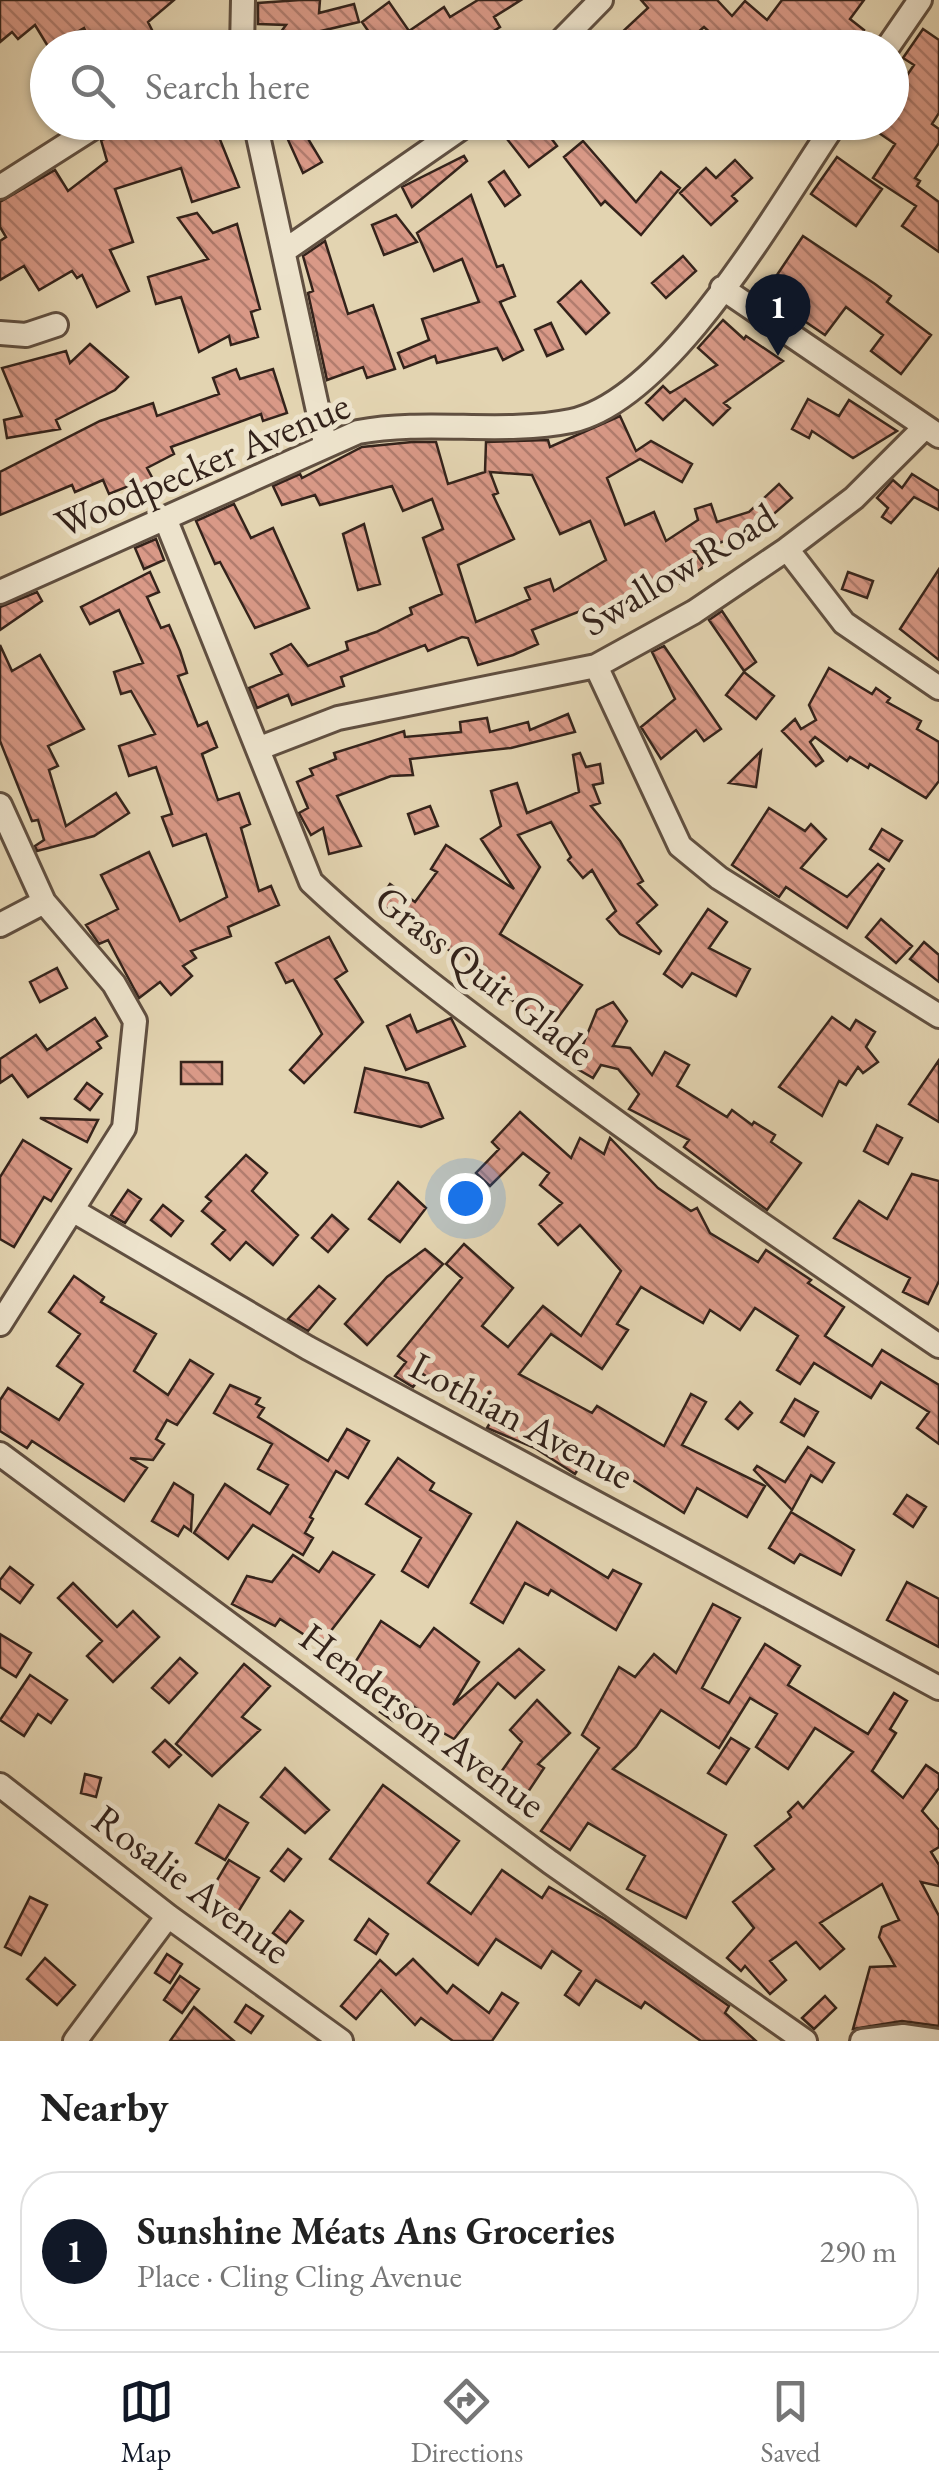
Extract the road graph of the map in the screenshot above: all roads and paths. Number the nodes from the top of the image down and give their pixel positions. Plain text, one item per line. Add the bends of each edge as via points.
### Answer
1 (243, 0) edge
2 (600, 0) edge
3 (920, 0) edge
4 (242, 30) edge
5 (571, 30) edge
6 (900, 30) edge
7 (73, 140) edge
8 (260, 140) edge
9 (444, 140) edge
10 (824, 140) edge
11 (0, 186) edge
12 (284, 251) junction
13 (722, 288) junction
14 (56, 325) dead end
15 (0, 333) edge
16 (932, 431) edge
17 (325, 443) junction
18 (165, 518) junction
19 (787, 549) junction
20 (0, 592) edge
21 (596, 666) junction
22 (939, 688) edge
23 (260, 748) junction
24 (0, 804) edge
25 (44, 902) junction
26 (0, 925) edge
27 (939, 1016) edge
28 (74, 1211) junction
29 (0, 1324) edge
30 (939, 1346) edge
31 (0, 1454) edge
32 (939, 1688) edge
33 (0, 1785) edge
34 (168, 1916) junction
35 (76, 2041) edge
36 (341, 2041) edge
37 (805, 2041) edge
38 (862, 2041) edge
39 (939, 2041) edge

1 - 4 street
2 - 5 street
3 - 6 street
7 - 11 street
8 - 12 street
9 - 12 street
10 - 13 street, Woodpecker Avenue
12 - 17 street
13 - 16 street
13 - 17 street, Woodpecker Avenue via 631,394 573,420 394,425
14 - 15 street via 26,335
16 - 19 street, Swallow Road
17 - 18 street, Woodpecker Avenue
18 - 20 street, Woodpecker Avenue
18 - 23 street, Grass Quit Glade
19 - 21 street, Swallow Road via 694,612
19 - 22 street via 844,622
21 - 23 street, Swallow Road via 338,718
21 - 27 street via 680,846 719,878
23 - 30 street, Grass Quit Glade via 311,882 351,920 653,1150
24 - 25 street
25 - 26 street
25 - 28 street via 114,984 135,1021 124,1128
28 - 29 street
28 - 32 street, Lothian Avenue via 308,1348
31 - 37 street, Henderson Avenue via 550,1862
33 - 34 street, Rosalie Avenue
34 - 35 street
34 - 36 street, Rosalie Avenue
38 - 39 street

